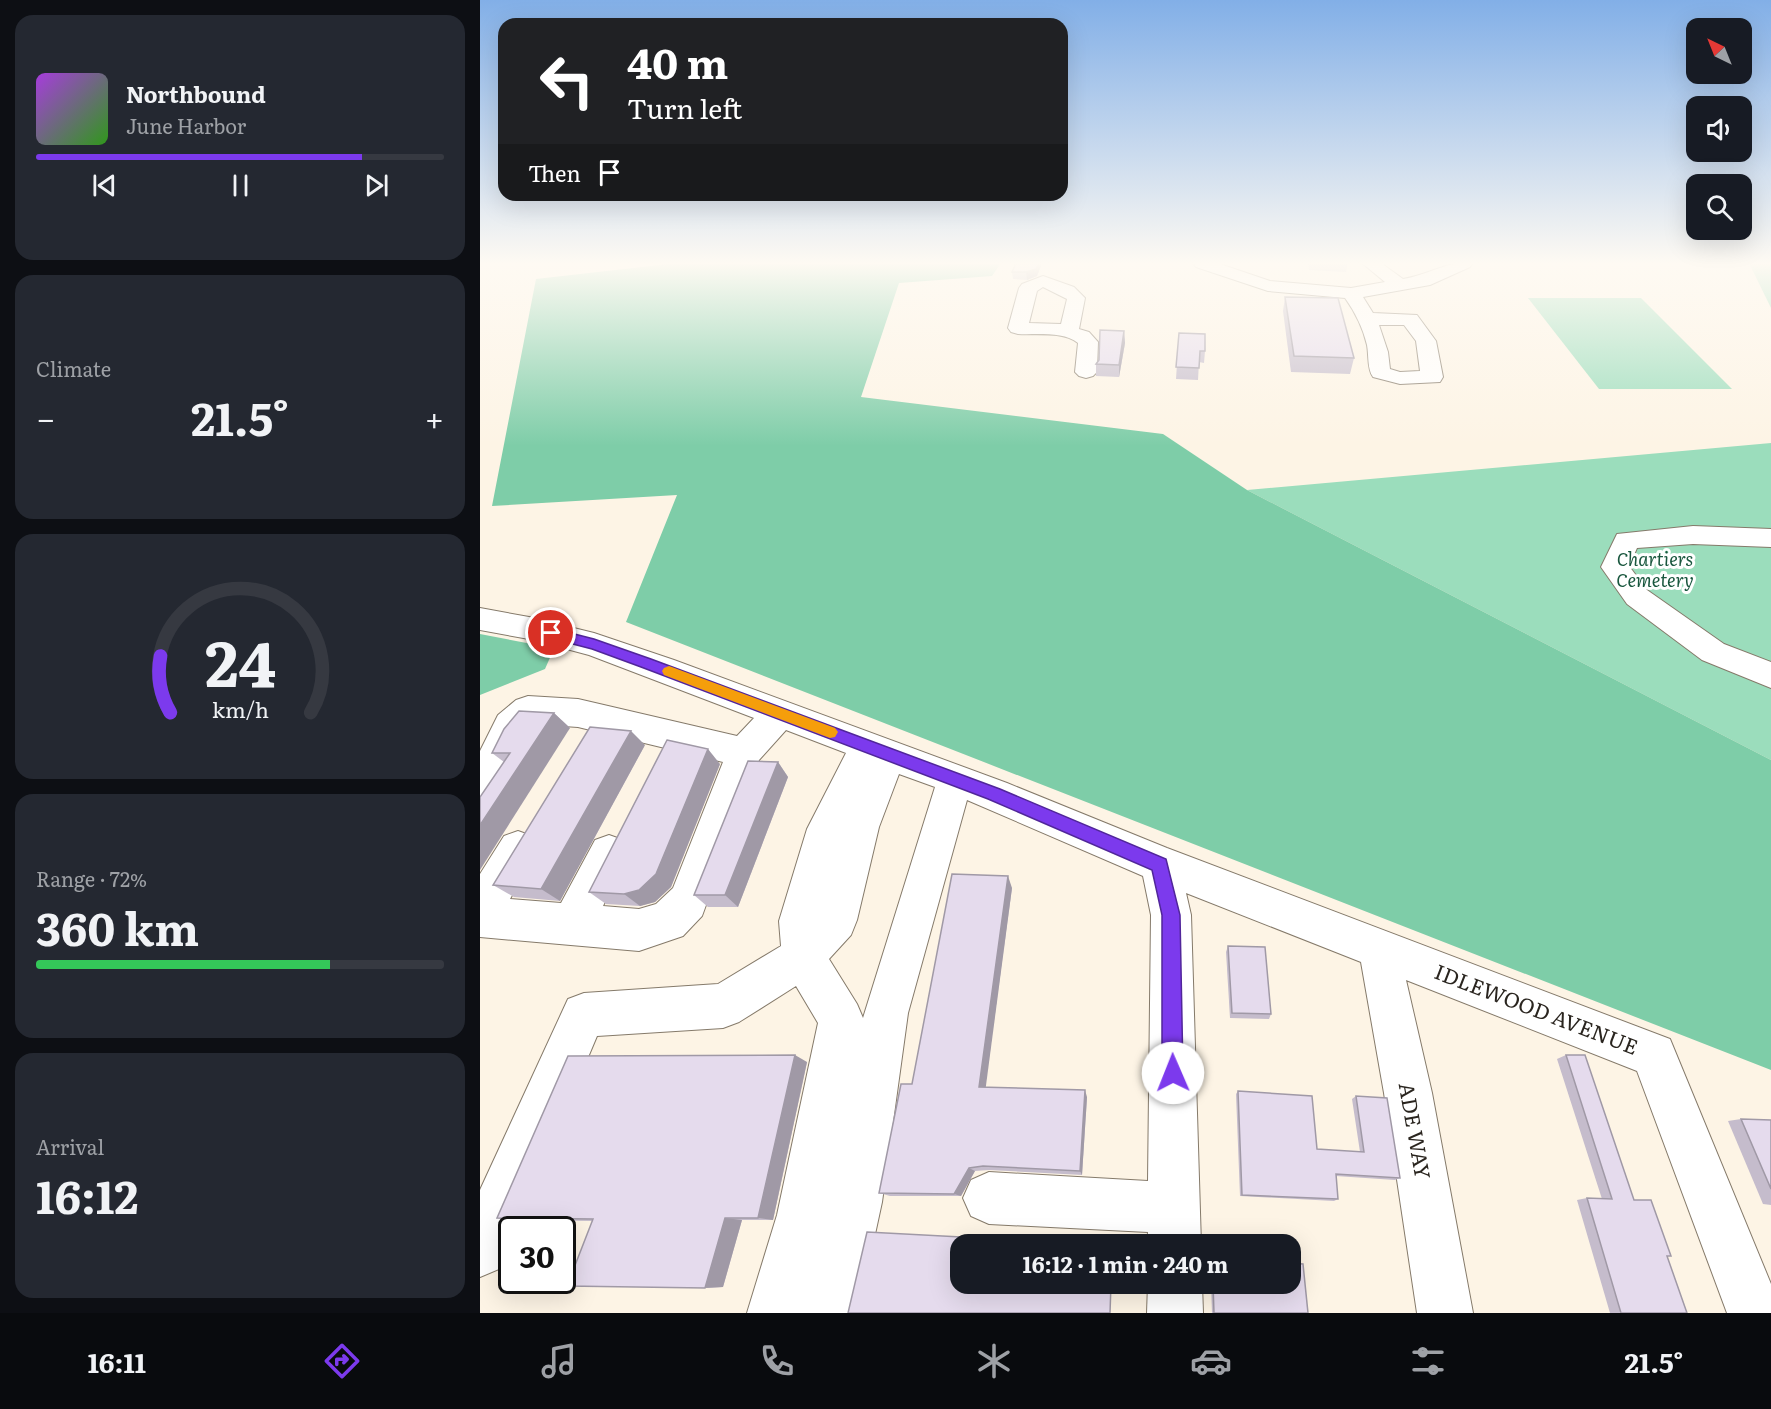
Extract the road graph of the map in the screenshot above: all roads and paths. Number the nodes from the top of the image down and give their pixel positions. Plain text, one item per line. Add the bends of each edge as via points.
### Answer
1 (1019, 324) edge
2 (1071, 324) edge
3 (1063, 330) junction
4 (1086, 372) dead end
5 (1771, 538) edge
6 (480, 619) edge
7 (1771, 675) edge
8 (780, 713) junction
9 (878, 750) junction
10 (744, 752) junction
11 (955, 780) junction
12 (480, 788) edge
13 (536, 819) edge
14 (627, 819) edge
15 (1160, 864) junction
16 (480, 910) edge
17 (480, 917) edge
18 (572, 924) junction
19 (1381, 950) junction
20 (803, 957) junction
21 (989, 1198) dead end
22 (1174, 1226) edge
23 (480, 1250) edge
24 (1175, 1294) edge
25 (775, 1313) edge
26 (830, 1313) edge
27 (1175, 1313) edge
28 (1445, 1313) edge
29 (1755, 1313) edge

1 - 3 street via 1018,328
2 - 3 street
3 - 4 street via 1088,342
5 - 7 street via 1693,535 1627,540 1615,567 1637,597 1713,652
6 - 8 street, IDLEWOOD AVENUE via 594,645
8 - 9 street, IDLEWOOD AVENUE
8 - 10 street
9 - 11 street, IDLEWOOD AVENUE
9 - 20 street via 836,920
10 - 12 street via 662,751 589,733 578,713 528,710 510,725
10 - 18 street via 688,902 668,921 639,930
11 - 15 street, IDLEWOOD AVENUE
11 - 26 street via 886,1013 856,1202
13 - 16 street
14 - 18 street
15 - 19 street, IDLEWOOD AVENUE
15 - 22 street via 1171,915
17 - 18 street
19 - 28 street, ADE WAY
19 - 29 street, IDLEWOOD AVENUE via 1654,1055
20 - 23 street via 723,1005 584,1016
20 - 25 street via 841,1020 803,1215
21 - 22 street
24 - 27 street

